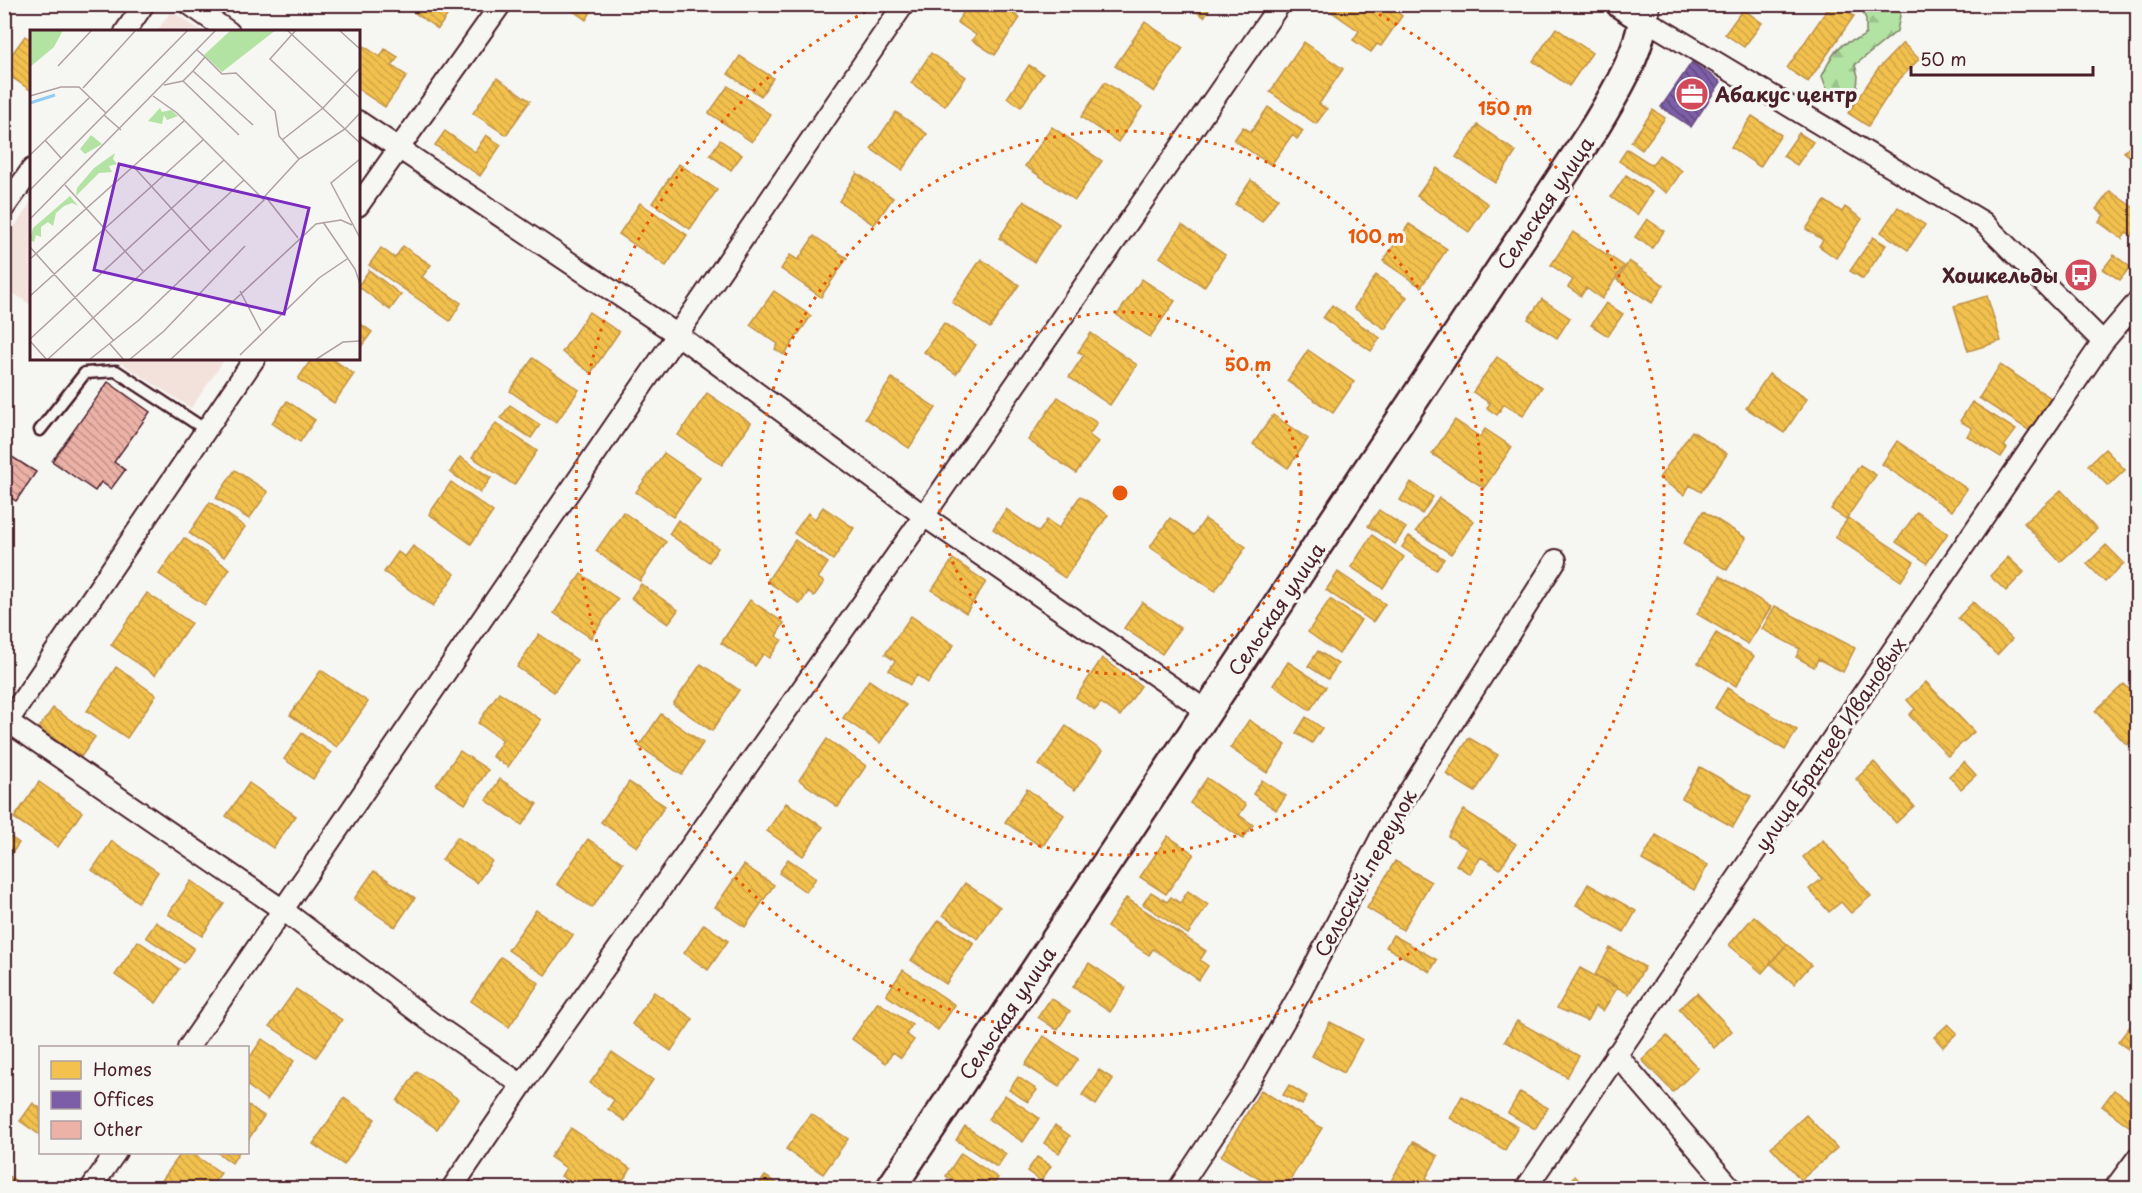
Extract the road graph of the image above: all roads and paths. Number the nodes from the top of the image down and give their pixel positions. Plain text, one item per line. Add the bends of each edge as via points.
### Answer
1 (144, 4) edge
2 (189, 4) edge
3 (501, 4) edge
4 (904, 4) edge
5 (1280, 4) edge
6 (1637, 10) edge
7 (126, 30) edge
8 (226, 30) edge
9 (360, 122) edge
10 (398, 148) junction
11 (30, 172) edge
12 (360, 203) edge
13 (4, 208) edge
14 (2138, 301) edge
15 (678, 335) junction
16 (2103, 342) junction
17 (254, 360) edge
18 (40, 430) dead end
19 (206, 430) junction
20 (924, 516) junction
21 (1556, 560) dead end
22 (1208, 712) junction
23 (6, 722) edge
24 (283, 909) junction
25 (189, 1046) edge
26 (1616, 1054) junction
27 (522, 1084) junction
28 (115, 1154) edge
29 (2138, 1157) edge
30 (91, 1188) edge
31 (452, 1188) edge
32 (891, 1188) edge
33 (1179, 1188) edge
34 (1526, 1188) edge
35 (1731, 1188) edge
36 (2115, 1188) edge

1 - 7 street
2 - 8 street
3 - 10 street
4 - 15 street
5 - 20 street
6 - 16 street via 1983,222
6 - 22 main road, Сельская улица via 1618,88 1595,127
9 - 10 street
10 - 12 street
10 - 15 street
11 - 13 street
14 - 16 street, улица Братьев Ивановых
15 - 20 street
15 - 24 street
16 - 26 street, улица Братьев Ивановых
17 - 19 street
18 - 19 lane via 85,373 116,371
19 - 23 street
20 - 22 street
20 - 27 street
21 - 33 street, Сельский переулок via 1384,831 1251,1079
22 - 32 main road, Сельская улица
23 - 24 street
24 - 25 street
24 - 27 street via 431,1022
26 - 34 street, улица Братьев Ивановых
26 - 35 street
27 - 31 street
28 - 30 street
29 - 36 street

